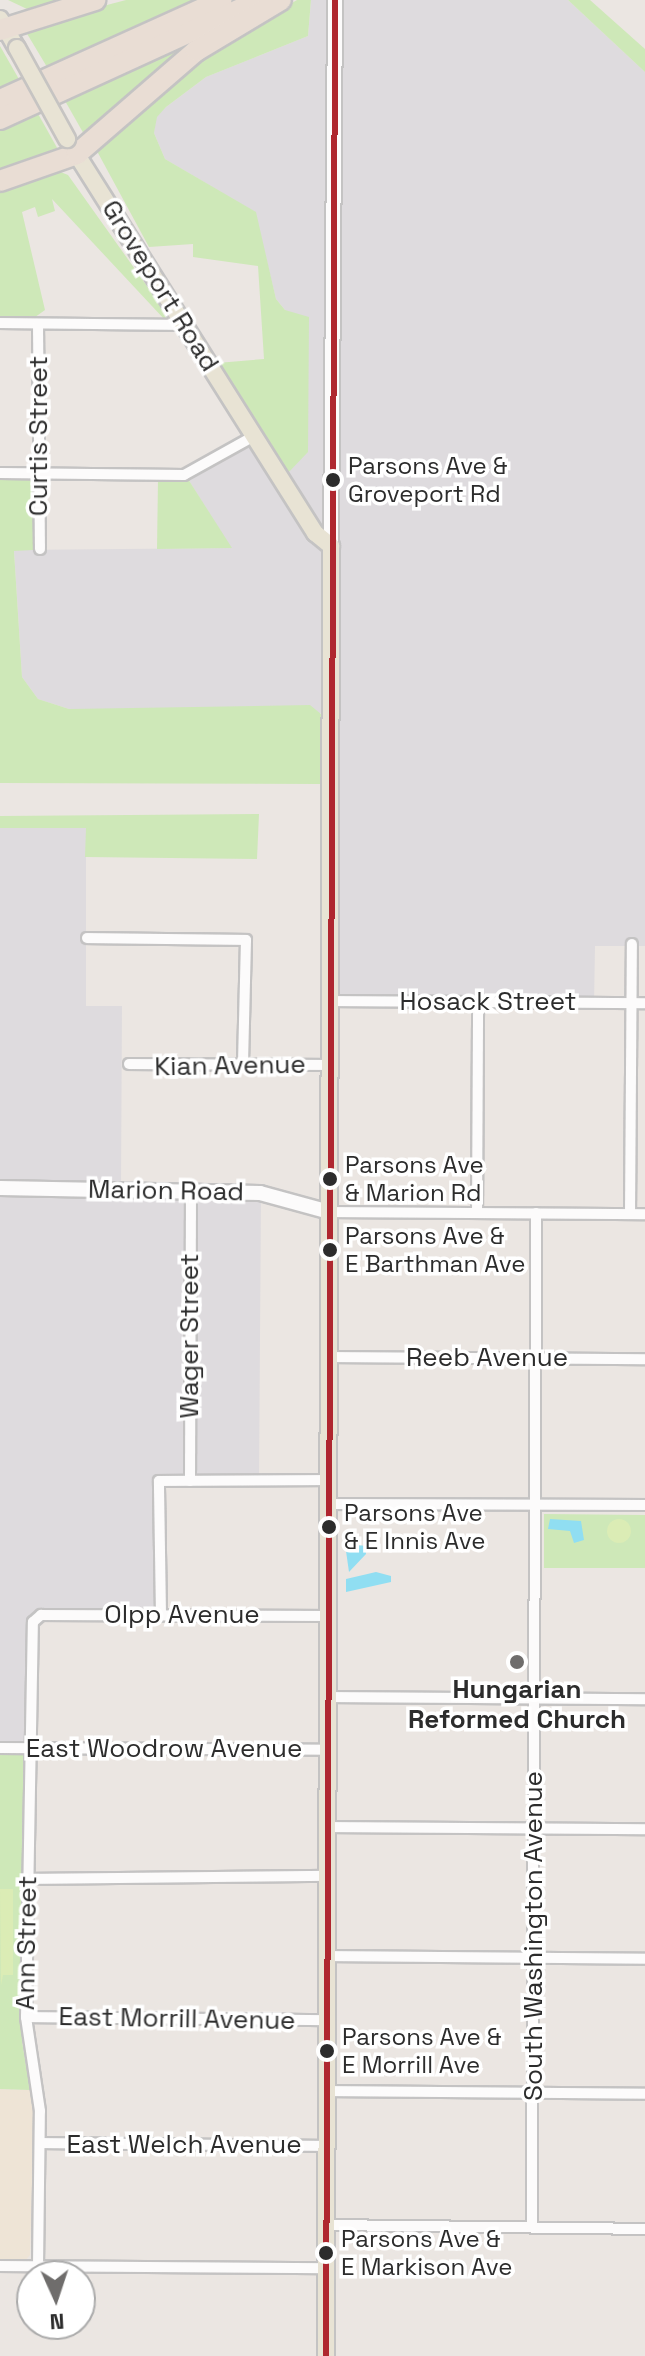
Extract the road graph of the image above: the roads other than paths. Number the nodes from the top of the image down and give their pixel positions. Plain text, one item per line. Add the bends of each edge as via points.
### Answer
1 (95, 0) edge
2 (221, 0) edge
3 (259, 0) edge
4 (281, 0) edge
5 (335, 0) edge
6 (2, 25) edge
7 (0, 100) edge
8 (0, 119) edge
9 (72, 146) junction
10 (0, 181) edge
11 (0, 323) edge
12 (38, 324) junction
13 (184, 325) junction
14 (254, 436) junction
15 (0, 473) edge
16 (40, 473) junction
17 (331, 546) junction
18 (40, 549) dead end
19 (87, 938) dead end
20 (632, 944) dead end
21 (331, 1001) junction
22 (478, 1002) junction
23 (631, 1003) junction
24 (645, 1003) edge
25 (129, 1064) dead end
26 (243, 1065) junction
27 (331, 1065) junction
28 (0, 1188) edge
29 (191, 1192) junction
30 (330, 1212) junction
31 (477, 1213) junction
32 (536, 1213) junction
33 (630, 1214) junction
34 (645, 1214) edge
35 (330, 1357) junction
36 (535, 1359) junction
37 (645, 1359) edge
38 (330, 1480) junction
39 (190, 1481) junction
40 (329, 1504) junction
41 (534, 1505) junction
42 (645, 1505) edge
43 (161, 1615) junction
44 (329, 1616) junction
45 (35, 1618) joint
46 (329, 1697) junction
47 (535, 1698) junction
48 (645, 1699) edge
49 (0, 1748) edge
50 (30, 1748) junction
51 (329, 1750) junction
52 (328, 1827) junction
53 (534, 1828) junction
54 (645, 1829) edge
55 (328, 1876) junction
56 (28, 1879) junction
57 (327, 1956) junction
58 (533, 1958) junction
59 (645, 1959) edge
60 (26, 2017) junction
61 (327, 2020) junction
62 (327, 2091) junction
63 (533, 2093) junction
64 (645, 2094) edge
65 (41, 2143) junction
66 (327, 2146) junction
67 (326, 2225) junction
68 (528, 2227) junction
69 (645, 2229) edge
70 (38, 2260) edge
71 (96, 2266) edge
72 (326, 2268) junction
73 (326, 2356) edge

1 - 6 highway
2 - 7 highway
3 - 8 highway
4 - 9 highway via 196,51
5 - 17 street
6 - 9 main road, Groveport Road, bridge
9 - 10 highway
9 - 13 main road, Groveport Road
11 - 12 street
12 - 13 street
12 - 16 street, Curtis Street
13 - 14 main road, Groveport Road
14 - 16 street via 190,474
14 - 17 main road, Groveport Road via 315,533
15 - 16 street
16 - 18 street, Curtis Street
17 - 21 main road
19 - 26 street via 246,940
20 - 23 street
21 - 22 street, Hosack Street
21 - 27 main road
22 - 23 street, Hosack Street
22 - 31 street
23 - 24 street, Hosack Street
23 - 33 street
25 - 26 street, Kian Avenue
26 - 27 street, Kian Avenue
27 - 30 main road
28 - 29 street, Marion Road
29 - 30 street, Marion Road via 267,1194
29 - 39 street, Wager Street
30 - 31 street
30 - 35 main road
31 - 32 street
32 - 33 street
32 - 36 street, South Washington Avenue
33 - 34 street
35 - 36 street, Reeb Avenue
35 - 38 main road
36 - 37 street, Reeb Avenue
36 - 41 street, South Washington Avenue
38 - 39 street
38 - 40 main road
39 - 43 street via 159,1481
40 - 41 street
40 - 44 main road
41 - 42 street
41 - 47 street, South Washington Avenue
43 - 44 street, Olpp Avenue
43 - 45 street, Olpp Avenue
44 - 46 main road
45 - 50 street, Ann Street
46 - 47 street
46 - 51 main road
47 - 48 street
47 - 53 street, South Washington Avenue
49 - 50 street, East Woodrow Avenue
50 - 51 street, East Woodrow Avenue
50 - 56 street, Ann Street
51 - 52 main road
52 - 53 street
52 - 55 main road
53 - 54 street
53 - 58 street, South Washington Avenue
55 - 56 street
55 - 57 main road
56 - 60 street, Ann Street
57 - 58 street
57 - 61 main road
58 - 59 street
58 - 63 street, South Washington Avenue
60 - 61 street, East Morrill Avenue
60 - 65 street, Ann Street
61 - 62 main road
62 - 63 street
62 - 66 main road
63 - 64 street
63 - 68 street, South Washington Avenue
65 - 66 street, East Welch Avenue
65 - 70 street, Ann Street
66 - 67 main road
67 - 68 street
67 - 72 main road
68 - 69 street
71 - 72 street
72 - 73 main road

